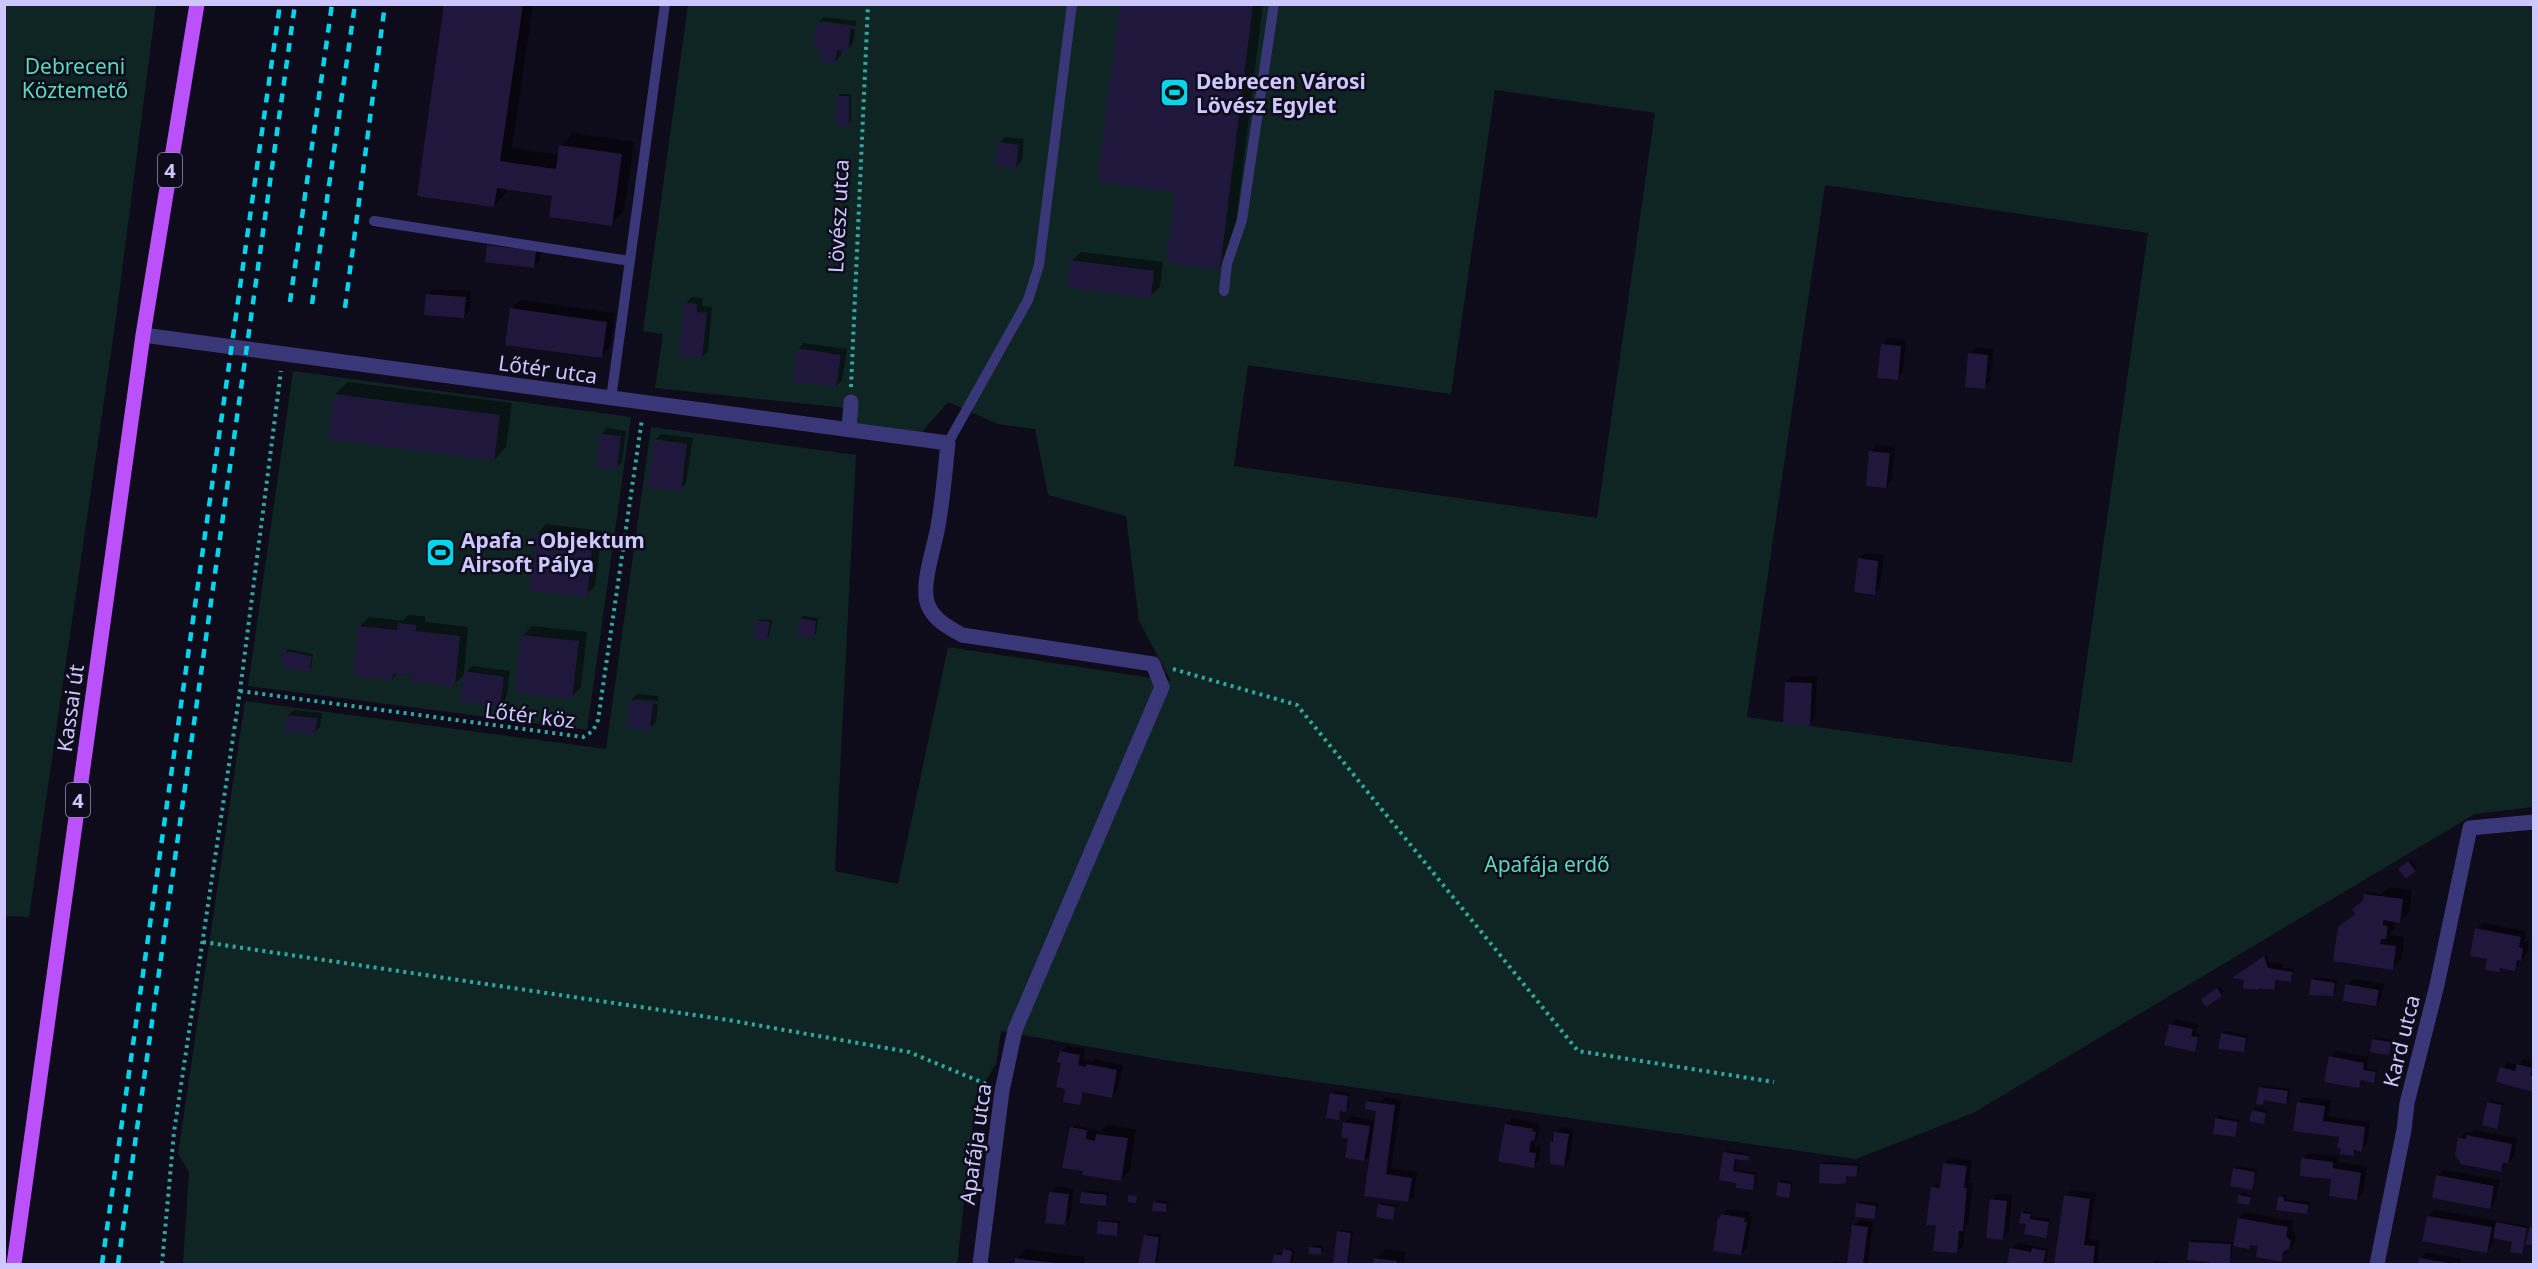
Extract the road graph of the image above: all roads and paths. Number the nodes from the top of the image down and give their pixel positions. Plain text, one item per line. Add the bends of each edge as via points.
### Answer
1 (197, 4) edge
2 (665, 4) edge
3 (868, 4) edge
4 (1072, 4) edge
5 (1274, 4) edge
6 (374, 221) dead end
7 (630, 261) junction
8 (1224, 291) dead end
9 (142, 335) junction
10 (283, 355) junction
11 (611, 399) junction
12 (851, 402) joint
13 (645, 403) junction
14 (849, 429) junction
15 (948, 443) junction
16 (1153, 664) junction
17 (240, 692) junction
18 (2534, 822) edge
19 (203, 942) junction
20 (1774, 1082) dead end
21 (1002, 1091) junction
22 (14, 1264) edge
23 (162, 1264) edge
24 (980, 1264) edge
25 (2377, 1264) edge

1 - 9 main road, 4
2 - 7 lane
3 - 12 path, Lövész utca
4 - 15 lane via 1039,265 1028,300
5 - 8 lane via 1242,220 1227,264
6 - 7 lane
7 - 11 lane
9 - 10 street, Lőtér utca
9 - 22 main road, Kassai út / 4
10 - 11 street, Lőtér utca
10 - 17 path
11 - 13 street, Lőtér utca
12 - 14 street
13 - 14 street, Lőtér utca
13 - 17 path, Lőtér köz via 598,720 593,731 583,737
14 - 15 street, Lőtér utca
15 - 16 street via 928,575 926,602 932,614 962,635
16 - 20 path via 1297,705 1578,1051
16 - 21 street, Apafája utca via 1162,687 1015,1030
17 - 19 path
18 - 25 street, Kard utca via 2470,828 2409,1094
19 - 21 path via 728,1020 909,1052
19 - 23 path via 174,1132
21 - 24 street, Apafája utca

